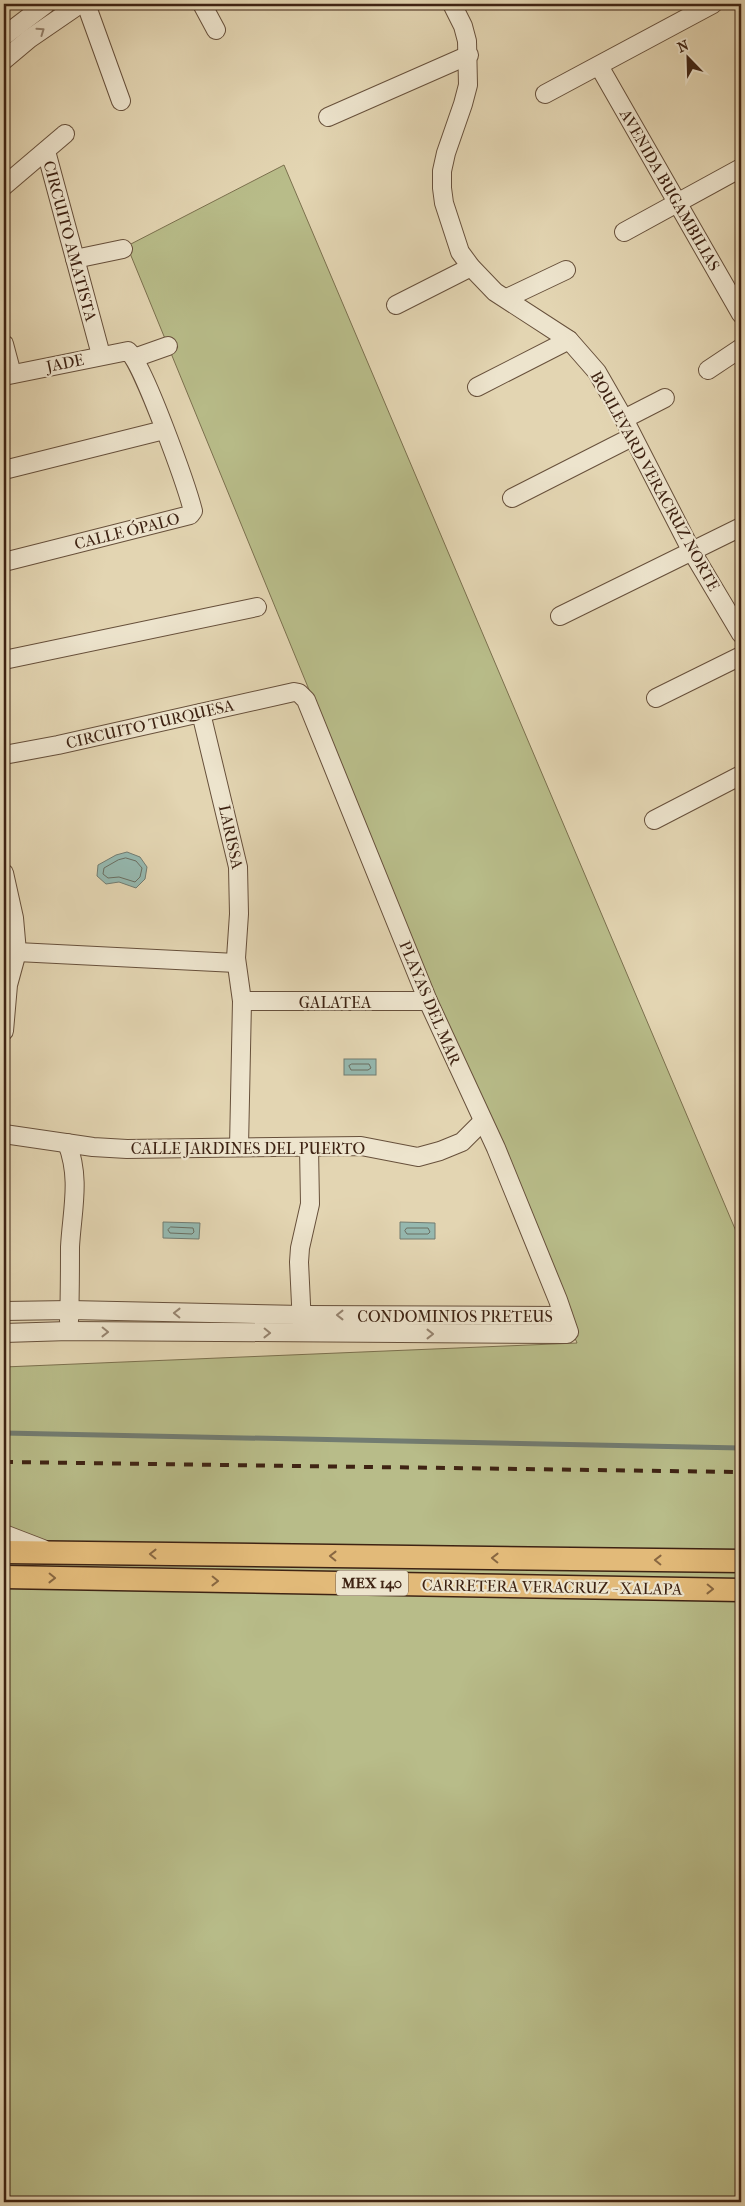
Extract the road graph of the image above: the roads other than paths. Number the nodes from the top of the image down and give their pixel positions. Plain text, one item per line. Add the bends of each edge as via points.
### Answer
1 (46, 4) edge
2 (80, 4) edge
3 (86, 4) edge
4 (202, 4) edge
5 (452, 4) edge
6 (713, 4) edge
7 (216, 30) dead end
8 (4, 36) edge
9 (469, 55) junction
10 (4, 60) edge
11 (599, 66) junction
12 (545, 94) dead end
13 (121, 101) dead end
14 (328, 117) dead end
15 (65, 134) dead end
16 (46, 151) junction
17 (741, 168) edge
18 (4, 186) edge
19 (679, 203) junction
20 (624, 232) dead end
21 (123, 250) dead end
22 (75, 259) junction
23 (471, 267) junction
24 (566, 270) dead end
25 (507, 298) junction
26 (396, 305) dead end
27 (741, 314) edge
28 (569, 340) junction
29 (4, 344) edge
30 (168, 346) dead end
31 (741, 348) edge
32 (130, 354) junction
33 (101, 355) junction
34 (708, 370) dead end
35 (8, 375) edge
36 (477, 387) dead end
37 (665, 398) dead end
38 (624, 419) junction
39 (164, 430) junction
40 (632, 437) junction
41 (4, 470) edge
42 (512, 498) dead end
43 (741, 527) edge
44 (691, 550) junction
45 (4, 562) edge
46 (257, 607) dead end
47 (560, 616) dead end
48 (741, 634) edge
49 (741, 656) edge
50 (4, 660) edge
51 (296, 692) joint
52 (656, 698) dead end
53 (201, 713) junction
54 (4, 755) edge
55 (741, 775) edge
56 (654, 820) dead end
57 (4, 873) edge
58 (17, 952) junction
59 (236, 963) junction
60 (6, 992) edge
61 (242, 1001) junction
62 (428, 1002) junction
63 (4, 1030) edge
64 (482, 1122) junction
65 (4, 1133) edge
66 (66, 1143) junction
67 (238, 1147) junction
68 (309, 1147) junction
69 (70, 1310) junction
70 (4, 1311) edge
71 (302, 1315) junction
72 (563, 1316) junction
73 (69, 1331) junction
74 (4, 1333) edge
75 (302, 1333) junction
76 (4, 1534) edge
77 (4, 1552) edge
78 (55, 1553) junction
79 (741, 1561) edge
80 (4, 1577) edge
81 (741, 1590) edge

1 - 8 street
10 -> 2 street
3 - 13 street
4 - 7 street
5 - 9 street, BOULEVARD VERACRUZ NORTE via 466,34
6 - 11 street
9 - 14 street
9 - 23 street, BOULEVARD VERACRUZ NORTE via 468,85 446,154 442,188 460,252
11 - 12 street
11 - 19 street, AVENIDA BUGAMBILIAS
15 - 16 street
16 - 18 street, CIRCUITO AMATISTA
16 - 22 street, CIRCUITO AMATISTA
17 - 19 street
19 - 20 street
19 - 27 street, AVENIDA BUGAMBILIAS
21 - 22 street
22 - 33 street, CIRCUITO AMATISTA
23 - 25 street, BOULEVARD VERACRUZ NORTE via 495,292
23 - 26 street
24 - 25 street
25 - 28 street, BOULEVARD VERACRUZ NORTE
28 - 36 street
28 - 38 street, BOULEVARD VERACRUZ NORTE via 597,372
29 - 35 street
30 - 32 street, JADE
31 - 34 street
32 - 33 street, JADE
32 - 39 street, CALLE ÓPALO
33 - 35 street, JADE
37 - 38 street
38 - 40 street, BOULEVARD VERACRUZ NORTE
39 - 41 street
39 - 45 street, CALLE ÓPALO via 193,509 192,514
40 - 42 street
40 - 44 street, BOULEVARD VERACRUZ NORTE
43 - 44 street
44 - 47 street
44 - 48 street, BOULEVARD VERACRUZ NORTE
46 - 50 street
49 - 52 street
51 - 53 street, CIRCUITO TURQUESA
51 - 62 street, PLAYAS DEL MAR via 306,700
53 - 54 street, CIRCUITO TURQUESA
53 - 59 street, LARISSA via 238,867
55 - 56 street
57 - 58 street via 14,918
58 - 59 street
58 - 60 street
59 - 61 street, LARISSA
60 - 63 street
61 - 62 street, GALATEA
61 - 67 street, LARISSA
62 - 64 street, PLAYAS DEL MAR
64 - 68 street, CALLE JARDINES DEL PUERTO via 462,1142 418,1157 361,1146
64 - 72 street, PLAYAS DEL MAR via 496,1148
65 - 66 street, CALLE JARDINES DEL PUERTO
66 - 67 street, CALLE JARDINES DEL PUERTO via 127,1149
66 - 69 street via 76,1184 70,1248
67 - 68 street, CALLE JARDINES DEL PUERTO
68 - 71 street via 310,1204 299,1262
69 - 70 street, CONDOMINIOS PRETEUS
71 -> 69 street, CONDOMINIOS PRETEUS
69 - 73 street
72 -> 71 street, CONDOMINIOS PRETEUS
71 - 75 street
75 -> 72 street, CONDOMINIOS PRETEUS via 567,1334
73 - 74 street, CONDOMINIOS PRETEUS
73 -> 75 street, CONDOMINIOS PRETEUS
76 - 78 street
77 - 78 main road, CARRETERA VERACRUZ - XALAPA / MEX 140
79 -> 78 main road, CARRETERA VERACRUZ - XALAPA / MEX 140
80 -> 81 main road, CARRETERA VERACRUZ - XALAPA / MEX 140

